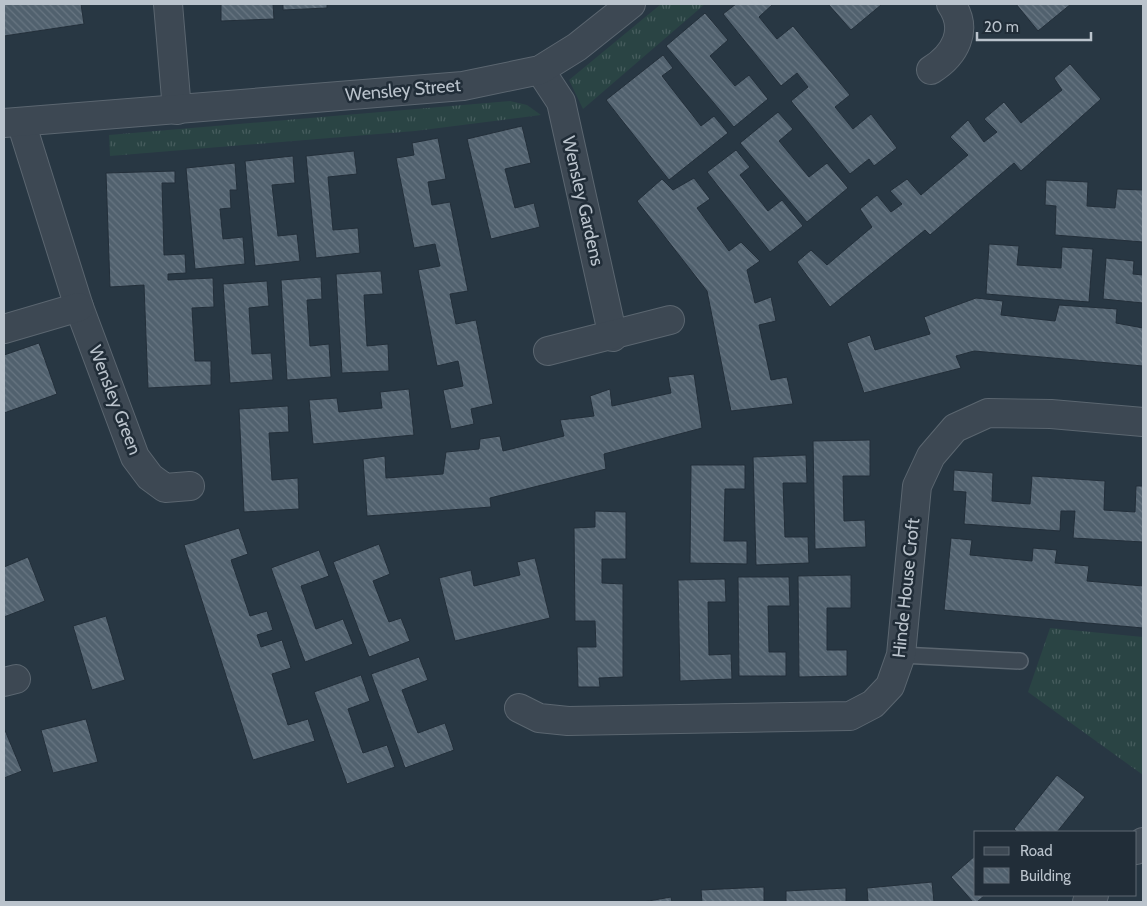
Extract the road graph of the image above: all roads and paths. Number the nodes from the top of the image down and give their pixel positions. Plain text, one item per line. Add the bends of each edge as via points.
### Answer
1 (168, 4) edge
2 (952, 4) edge
3 (614, 9) edge
4 (540, 70) junction
5 (931, 70) dead end
6 (177, 110) junction
7 (12, 122) edge
8 (79, 307) junction
9 (670, 320) dead end
10 (4, 329) edge
11 (613, 336) junction
12 (548, 351) dead end
13 (1143, 422) edge
14 (190, 486) dead end
15 (901, 655) junction
16 (1020, 661) dead end
17 (519, 708) dead end

1 - 6 street
2 - 5 street via 960,16 958,40 945,61
3 - 4 street, Wensley Street via 577,48
4 - 6 street, Wensley Street via 462,86
4 - 11 street, Wensley Gardens via 561,102
6 - 7 street, Wensley Street
7 - 8 street, Wensley Green
8 - 10 street
8 - 14 street, Wensley Green via 135,457 150,477 165,488
9 - 11 street
11 - 12 street
13 - 15 street, Hinde House Croft via 1051,414 988,413 955,428 931,456 917,486
15 - 16 lane
15 - 17 street, Hinde House Croft via 890,686 873,704 850,716 560,721 539,718

